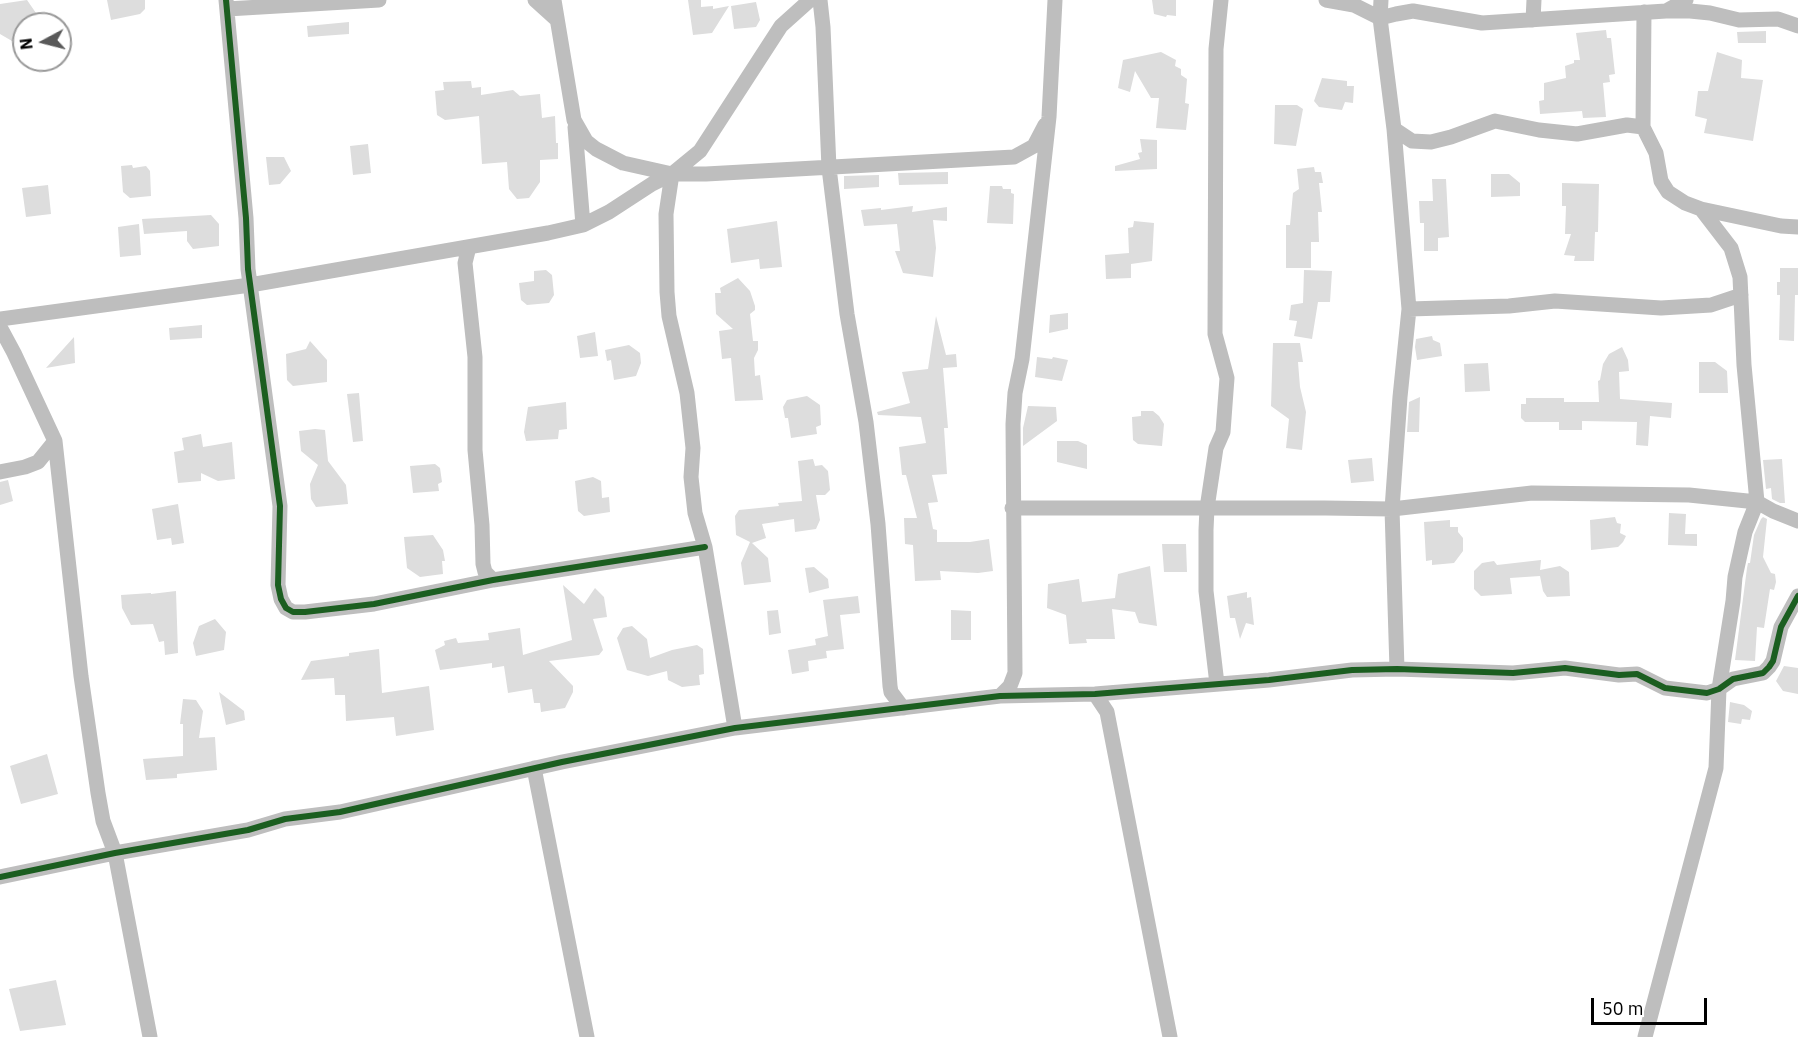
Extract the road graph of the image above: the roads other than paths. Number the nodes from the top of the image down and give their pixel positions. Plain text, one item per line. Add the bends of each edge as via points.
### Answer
1 (379, 0) edge
2 (535, 0) edge
3 (554, 0) edge
4 (810, 0) edge
5 (820, 0) edge
6 (1055, 0) edge
7 (1221, 0) edge
8 (1326, 0) edge
9 (1381, 0) edge
10 (1534, 0) edge
11 (1686, 0) edge
12 (227, 5) edge
13 (1666, 11) junction
14 (1644, 12) junction
15 (1380, 18) junction
16 (556, 19) junction
17 (1533, 20) junction
18 (1798, 26) edge
19 (1049, 117) junction
20 (574, 120) junction
21 (1643, 128) junction
22 (1394, 129) junction
23 (829, 168) junction
24 (672, 174) junction
25 (1701, 208) junction
26 (583, 225) junction
27 (1798, 227) edge
28 (468, 247) junction
29 (250, 285) junction
30 (1741, 295) junction
31 (1409, 309) junction
32 (0, 319) edge
33 (0, 327) edge
34 (55, 441) junction
35 (0, 472) edge
36 (1757, 502) junction
37 (1012, 508) junction
38 (1207, 508) junction
39 (1392, 509) junction
40 (1798, 520) edge
41 (705, 548) junction
42 (493, 580) junction
43 (1798, 596) edge
44 (1397, 669) junction
45 (1216, 684) junction
46 (1719, 689) junction
47 (1095, 693) junction
48 (1000, 696) junction
49 (903, 708) junction
50 (735, 728) junction
51 (534, 768) junction
52 (115, 854) junction
53 (0, 877) edge
54 (150, 1037) edge
55 (588, 1037) edge
56 (1170, 1037) edge
57 (1645, 1037) edge

1 - 12 street
2 - 16 street
3 - 16 street
4 - 24 street via 781,26 700,151
5 - 23 street
6 - 19 street
7 - 38 street via 1216,48 1215,334 1227,378 1223,432 1216,448
8 - 15 street via 1354,5
9 - 15 street
10 - 17 street
11 - 13 street
12 - 29 street
13 - 14 street
13 - 18 street via 1690,10 1739,20 1778,19
14 - 17 street
14 - 21 street
15 - 17 street via 1413,11 1482,23
15 - 22 street
16 - 20 street
19 - 23 street via 1034,146 1014,157
19 - 37 street via 1015,393
20 - 24 street via 586,141 596,149 623,163
20 - 26 street
21 - 22 street via 1627,125 1577,134 1495,121 1421,143
21 - 25 street via 1656,153 1661,181 1668,192
22 - 31 street
23 - 24 street
23 - 49 street via 872,467 890,686
24 - 26 street
24 - 41 street via 666,214 669,316 687,393 695,513
25 - 27 street
25 - 30 street via 1731,248
26 - 28 street
28 - 29 street
28 - 42 street via 465,263 475,357 475,450 483,564
29 - 32 street
29 - 42 street via 280,506 278,585 286,608 305,612 360,606
30 - 31 street via 1711,305 1661,308 1555,301
30 - 36 street
31 - 39 street
33 - 34 street
34 - 35 street via 38,462
34 - 52 street via 81,675 103,821
36 - 39 street via 1689,495 1532,493
36 - 40 street
36 - 46 street via 1740,549
37 - 38 street
37 - 48 street via 1015,673
38 - 39 street
38 - 45 street via 1206,591
39 - 44 street
41 - 42 street
41 - 50 street
43 - 46 street via 1781,627 1770,667 1763,673 1733,679
44 - 45 street via 1352,669
44 - 46 street via 1513,673 1565,668 1637,674 1665,688 1696,693
45 - 47 street
46 - 57 street via 1716,768
47 - 48 street
47 - 56 street via 1107,712
48 - 49 street
49 - 50 street
50 - 51 street
51 - 52 street via 339,812 285,819 248,830
51 - 55 street
52 - 53 street
52 - 54 street

